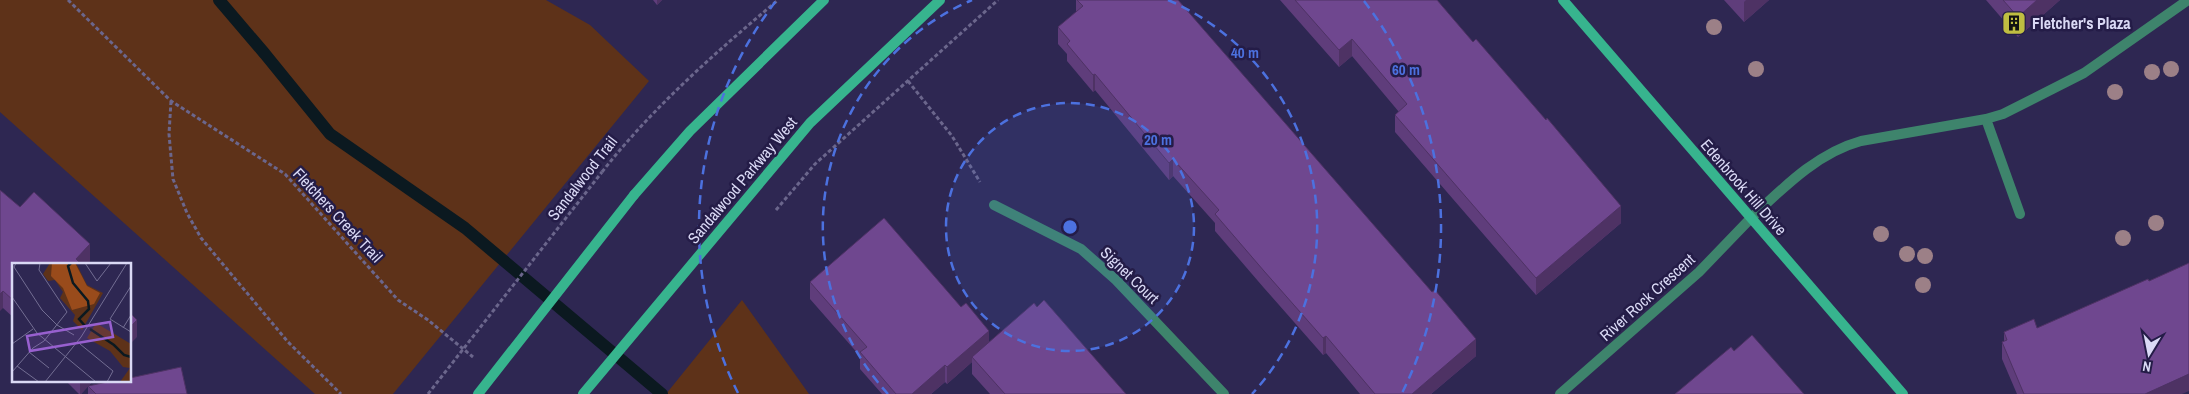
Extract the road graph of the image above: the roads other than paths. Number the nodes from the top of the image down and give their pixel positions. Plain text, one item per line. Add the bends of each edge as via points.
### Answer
1 (824, 0) edge
2 (940, 0) edge
3 (1563, 0) edge
4 (2187, 4) edge
5 (1986, 119) junction
6 (994, 205) road end
7 (2020, 214) dead end
8 (1751, 218) junction
9 (478, 394) edge
10 (583, 394) edge
11 (1224, 394) edge
12 (1560, 394) edge
13 (1903, 394) edge

1 - 9 main road, bridge via 690,131 634,195
2 - 10 main road, Sandalwood Parkway West via 810,123
3 - 8 main road, Edenbrook Hill Drive
4 - 5 street, River Rock Crescent via 2084,73 2003,114
5 - 7 street
5 - 8 street, River Rock Crescent via 1844,146 1786,185
6 - 11 street, Signet Court via 1081,249 1116,280
8 - 12 street, River Rock Crescent via 1699,272
8 - 13 main road, Edenbrook Hill Drive

